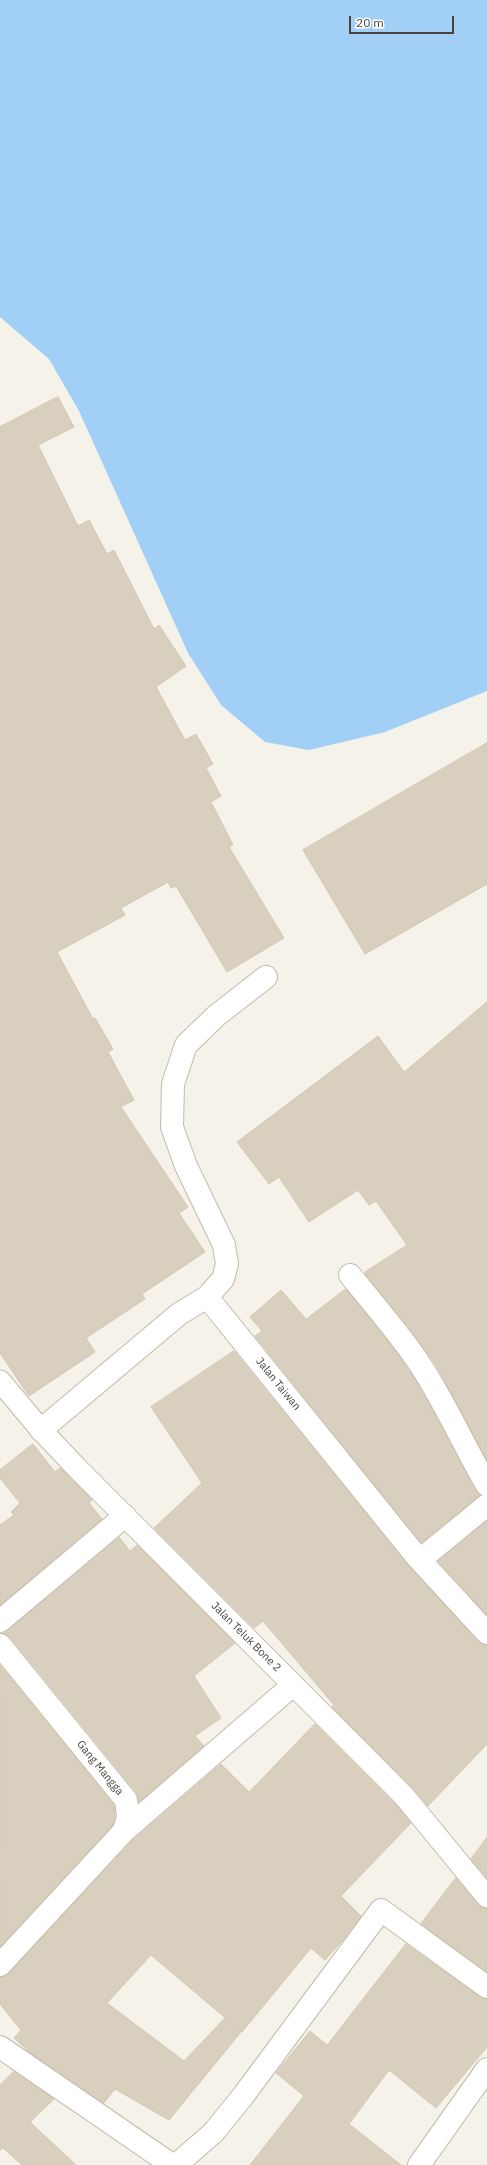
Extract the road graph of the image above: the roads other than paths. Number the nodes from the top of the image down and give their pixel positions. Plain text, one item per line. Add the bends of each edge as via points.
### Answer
1 (266, 976) dead end
2 (350, 1275) dead end
3 (207, 1297) junction
4 (0, 1382) edge
5 (41, 1430) junction
6 (487, 1485) edge
7 (487, 1505) edge
8 (125, 1516) junction
9 (420, 1560) junction
10 (0, 1621) edge
11 (487, 1634) edge
12 (0, 1645) edge
13 (293, 1685) junction
14 (124, 1831) junction
15 (487, 1897) edge
16 (0, 1965) edge
17 (487, 1987) edge
18 (0, 2047) edge
19 (487, 2069) edge
20 (172, 2165) edge
21 (176, 2165) edge
22 (419, 2165) edge

1 - 3 street via 216,1016 186,1045 173,1084 172,1127 186,1166 224,1245 227,1264 222,1279
2 - 6 street via 415,1357 464,1440
3 - 5 street via 179,1314
3 - 9 street, Jalan Taiwan
4 - 5 lane, Jalan Teluk Bone 2
5 - 8 lane, Jalan Teluk Bone 2
7 - 9 street
8 - 10 street
8 - 13 lane, Jalan Teluk Bone 2
9 - 11 street, Jalan Taiwan
12 - 14 street, Gang Mangga via 126,1800 128,1817
13 - 14 street
13 - 15 lane, Jalan Teluk Bone 2 via 404,1796
14 - 16 street
17 - 21 street via 381,1910 238,2102 213,2133
18 - 20 street
19 - 22 street

